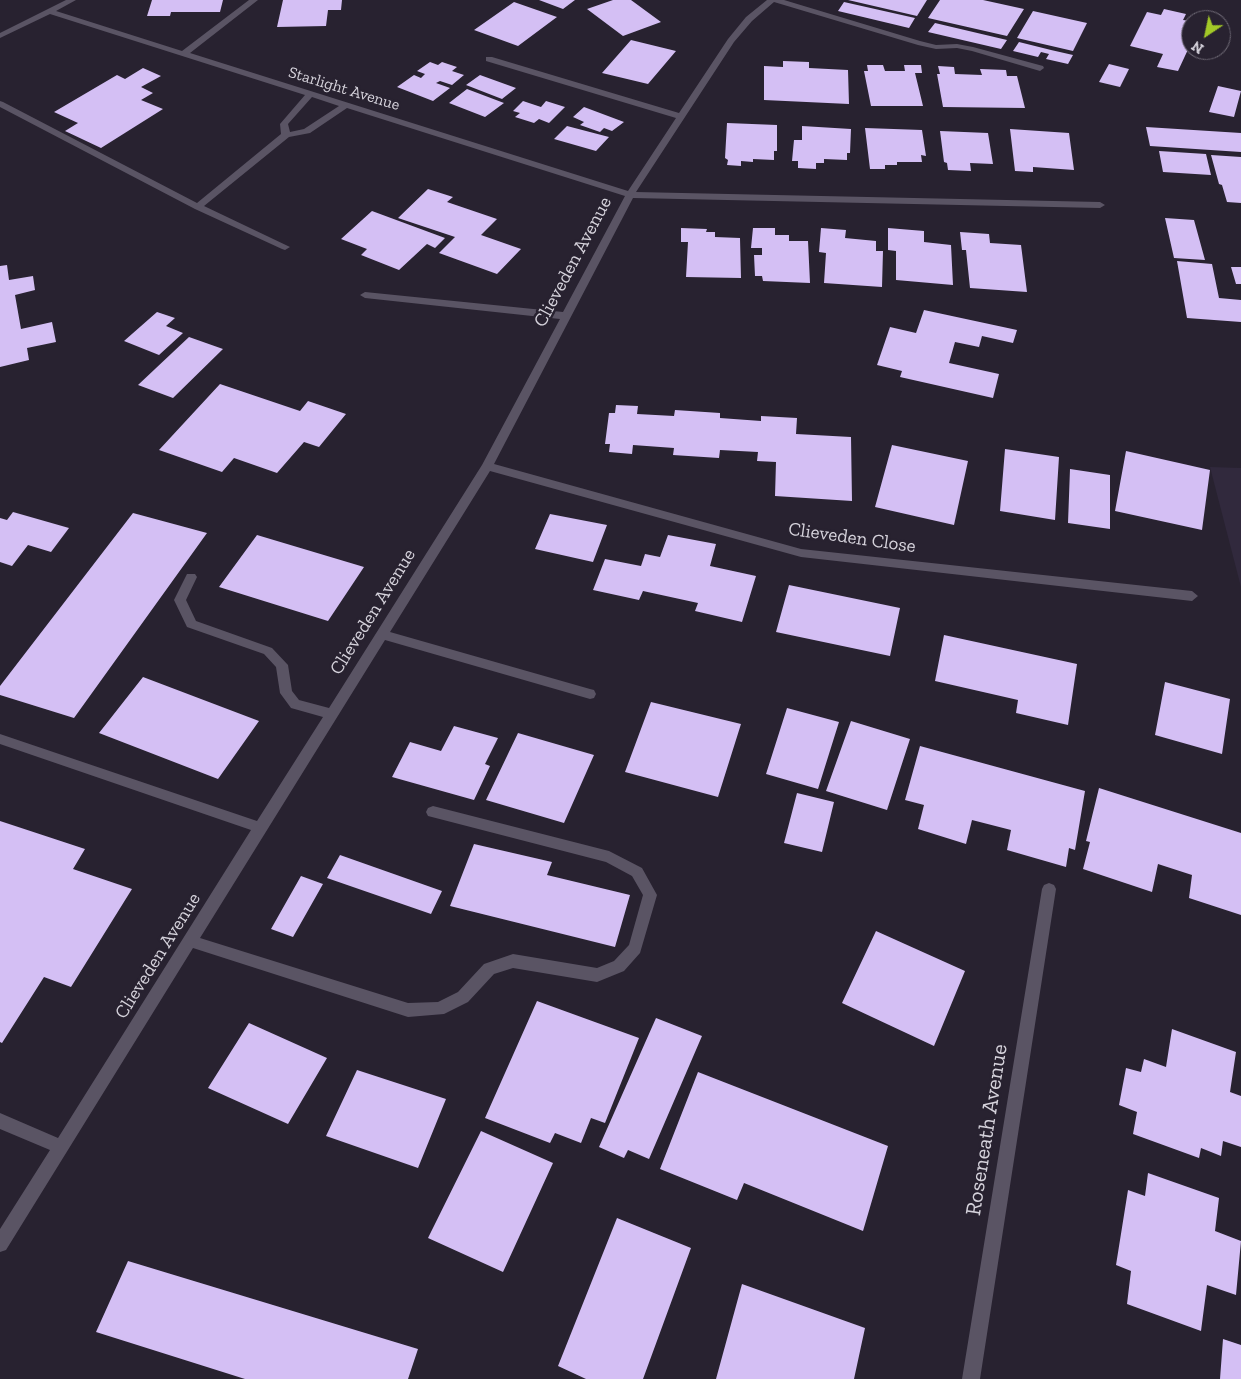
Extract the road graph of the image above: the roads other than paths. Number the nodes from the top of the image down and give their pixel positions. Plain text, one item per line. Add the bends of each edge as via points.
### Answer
1 (72, 0) edge
2 (254, 0) edge
3 (772, 0) edge
4 (776, 0) edge
5 (48, 11) junction
6 (0, 36) edge
7 (183, 54) junction
8 (489, 59) dead end
9 (1040, 68) dead end
10 (310, 94) junction
11 (0, 104) edge
12 (346, 105) junction
13 (683, 117) junction
14 (286, 136) junction
15 (630, 195) junction
16 (1100, 205) dead end
17 (198, 207) junction
18 (285, 247) dead end
19 (366, 295) dead end
20 (566, 316) junction
21 (487, 466) junction
22 (191, 577) dead end
23 (1192, 596) dead end
24 (382, 634) junction
25 (590, 694) dead end
26 (332, 714) junction
27 (0, 739) edge
28 (433, 812) dead end
29 (260, 828) junction
30 (1048, 889) dead end
31 (190, 941) junction
32 (0, 1121) edge
33 (61, 1147) junction
34 (0, 1244) edge
35 (971, 1379) edge

1 - 5 street
2 - 7 street
3 - 13 street, Clieveden Avenue via 749,19 731,41
4 - 9 street via 918,43 973,49
5 - 6 street
5 - 7 street, Starlight Avenue
7 - 10 street, Starlight Avenue
8 - 13 street
10 - 12 street, Starlight Avenue
10 - 14 street via 284,124
11 - 17 street
12 - 14 street via 307,131
12 - 15 street, Starlight Avenue
13 - 15 street, Clieveden Avenue
14 - 17 street
15 - 16 street, Starlight Avenue
15 - 20 street, Clieveden Avenue
17 - 18 street
19 - 20 street
20 - 21 street, Clieveden Avenue
21 - 23 street, Clieveden Close via 801,553
21 - 24 street, Clieveden Avenue
22 - 26 street via 180,600 191,624 268,651 282,665 286,693 295,704
24 - 25 street
24 - 26 street, Clieveden Avenue
26 - 29 street, Clieveden Avenue
27 - 29 street
28 - 31 street via 609,857 637,872 650,895 635,948 619,966 596,975 513,961 489,970 464,997 439,1009 408,1010
29 - 31 street, Clieveden Avenue
30 - 35 street, Roseneath Avenue
31 - 33 street, Clieveden Avenue
32 - 33 street
33 - 34 street, Clieveden Avenue

